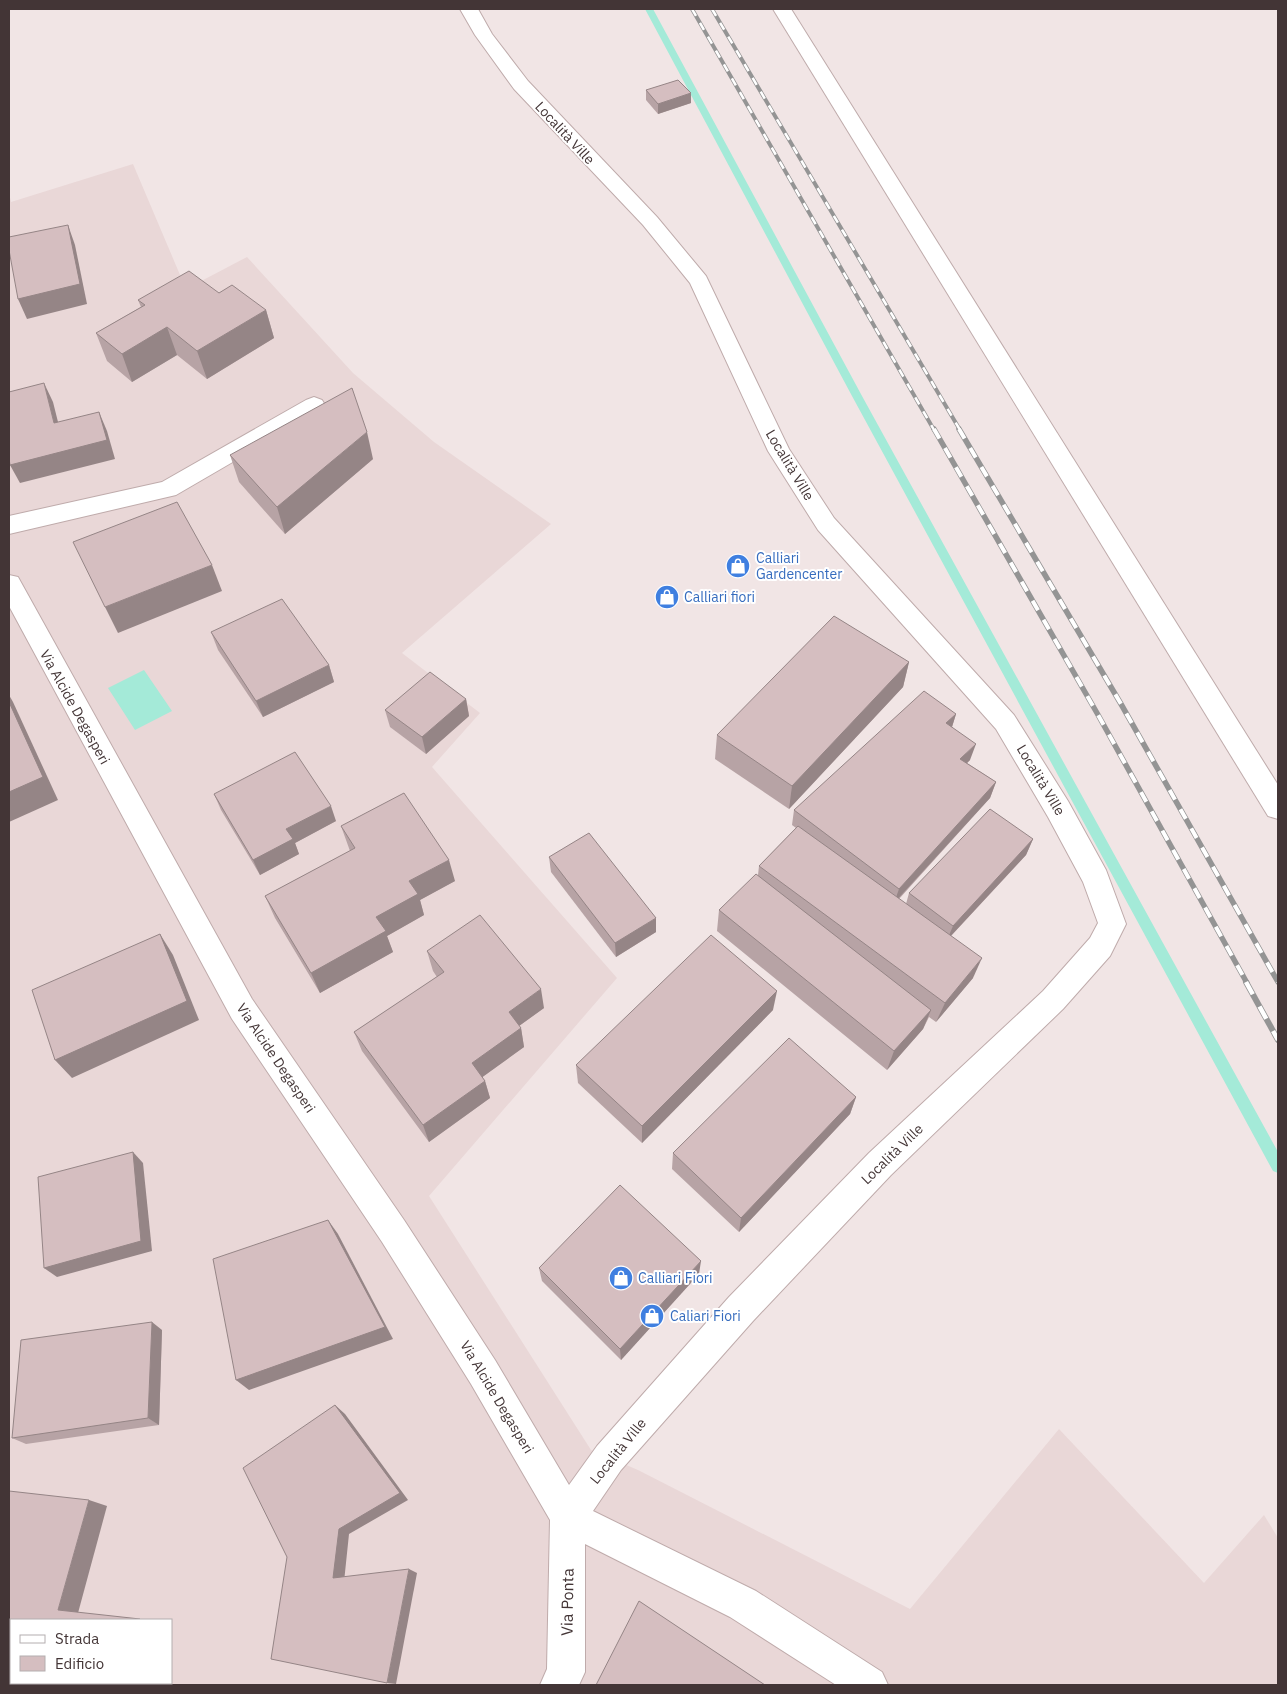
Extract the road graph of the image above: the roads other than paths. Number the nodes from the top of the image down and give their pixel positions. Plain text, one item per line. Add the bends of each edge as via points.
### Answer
1 (469, 9) edge
2 (782, 9) edge
3 (314, 405) dead end
4 (9, 525) edge
5 (9, 584) edge
6 (1278, 808) edge
7 (568, 1517) junction
8 (559, 1685) edge
9 (868, 1685) edge

1 - 7 street, Località Ville via 521,85 650,221 700,281 779,451 826,524 1005,722 1096,879 1112,924 1100,947 1053,1000 880,1164 741,1309 609,1458
2 - 6 street
3 - 4 street via 168,489
5 - 7 street, Via Alcide Degasperi via 242,1009 398,1239 483,1372
7 - 8 street, Via Ponta via 566,1672
7 - 9 street via 743,1604

